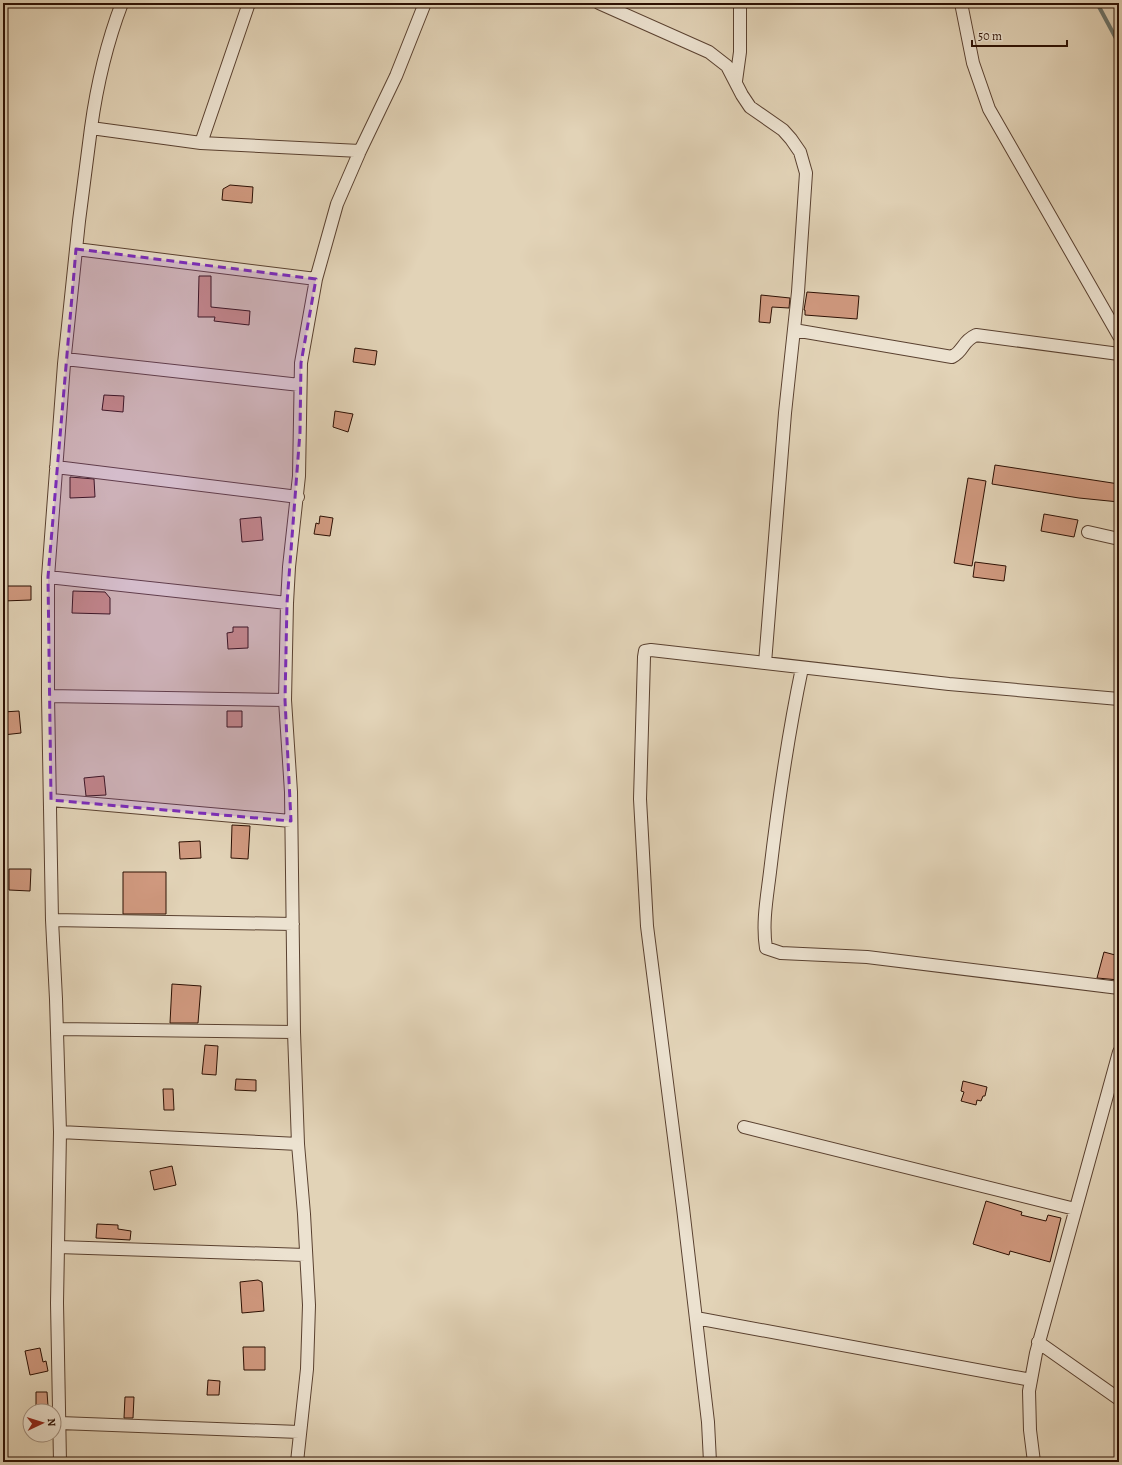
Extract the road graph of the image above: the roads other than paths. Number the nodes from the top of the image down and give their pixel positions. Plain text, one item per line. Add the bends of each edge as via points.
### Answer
1 (122, 3) edge
2 (248, 3) edge
3 (425, 3) edge
4 (599, 3) edge
5 (740, 3) edge
6 (961, 3) edge
7 (736, 81) junction
8 (91, 128) junction
9 (201, 143) junction
10 (360, 151) junction
11 (76, 249) junction
12 (316, 280) junction
13 (794, 330) junction
14 (1119, 336) edge
15 (1119, 354) edge
16 (65, 358) junction
17 (300, 385) junction
18 (56, 467) junction
19 (298, 497) junction
20 (1088, 532) dead end
21 (1119, 539) edge
22 (48, 577) junction
23 (287, 603) junction
24 (765, 663) junction
25 (802, 668) junction
26 (48, 696) junction
27 (1119, 699) edge
28 (285, 700) junction
29 (51, 800) junction
30 (291, 821) junction
31 (52, 920) junction
32 (293, 924) junction
33 (1119, 988) edge
34 (57, 1029) junction
35 (294, 1032) junction
36 (1119, 1052) edge
37 (744, 1127) dead end
38 (60, 1132) junction
39 (298, 1144) junction
40 (1075, 1209) junction
41 (58, 1247) junction
42 (305, 1255) junction
43 (696, 1318) junction
44 (1038, 1342) junction
45 (1031, 1380) junction
46 (1119, 1400) edge
47 (59, 1403) edge
48 (62, 1424) edge
49 (299, 1432) junction
50 (60, 1443) edge
51 (60, 1462) edge
52 (297, 1462) edge
53 (710, 1462) edge
54 (1034, 1462) edge

1 - 8 street via 97,82
2 - 9 street
3 - 10 street via 396,76
4 - 7 street via 708,52 727,66
5 - 7 street via 740,52
6 - 14 street via 973,63 989,109
7 - 13 street via 750,107 783,130 791,139 800,152 806,173
8 - 9 street
8 - 11 street
9 - 10 street
10 - 12 street via 337,204
11 - 12 street
11 - 16 street
12 - 17 street
13 - 15 street via 952,357 959,353 967,340 976,335
13 - 24 street
16 - 17 street
16 - 18 street
17 - 19 street
18 - 19 street
18 - 22 street
19 - 23 street
20 - 21 street
22 - 23 street
22 - 26 street
23 - 28 street
24 - 25 street
24 - 43 street via 651,650 645,651 644,657 640,799 647,926
25 - 27 street
25 - 33 street via 772,858 763,933 766,948 781,953 867,957
26 - 28 street
26 - 29 street
28 - 30 street
29 - 30 street
29 - 31 street
30 - 32 street
31 - 32 street
31 - 34 street
32 - 35 street
34 - 35 street
34 - 38 street
35 - 39 street
36 - 40 street
37 - 40 street
38 - 39 street
38 - 41 street
39 - 42 street
40 - 44 street
41 - 42 street
41 - 47 street
42 - 49 street via 309,1338
43 - 45 street
43 - 53 street
44 - 45 street
44 - 46 street
45 - 54 street via 1030,1430
48 - 49 street
49 - 52 street
50 - 51 street

